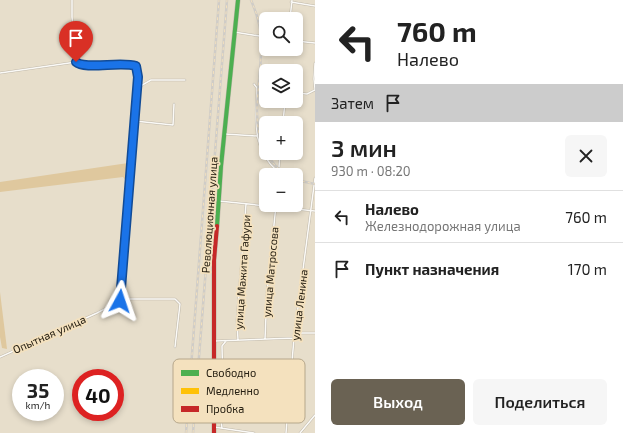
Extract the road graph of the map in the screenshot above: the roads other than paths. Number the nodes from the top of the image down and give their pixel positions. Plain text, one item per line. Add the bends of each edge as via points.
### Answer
1 (72, 0) edge
2 (238, 0) edge
3 (292, 1) edge
4 (315, 6) edge
5 (291, 12) edge
6 (234, 32) junction
7 (259, 36) edge
8 (303, 42) edge
9 (315, 43) edge
10 (76, 62) junction
11 (315, 63) edge
12 (0, 73) edge
13 (185, 80) dead end
14 (254, 84) dead end
15 (137, 88) junction
16 (315, 90) edge
17 (303, 94) edge
18 (174, 104) dead end
19 (135, 121) junction
20 (224, 134) junction
21 (257, 136) junction
22 (279, 160) edge
23 (278, 167) dead end
24 (275, 168) edge
25 (315, 178) edge
26 (218, 201) junction
27 (246, 204) junction
28 (259, 205) edge
29 (303, 209) edge
30 (311, 210) junction
31 (315, 211) edge
32 (275, 212) edge
33 (120, 301) junction
34 (296, 333) junction
35 (315, 334) edge
36 (294, 338) junction
37 (265, 339) junction
38 (238, 340) junction
39 (214, 341) junction
40 (226, 341) junction
41 (175, 347) dead end
42 (0, 356) edge
43 (214, 359) edge
44 (222, 359) edge
45 (292, 359) edge
46 (315, 415) edge
47 (214, 423) edge
48 (221, 423) edge
49 (287, 423) edge
50 (214, 427) junction
51 (222, 428) junction
52 (214, 433) edge
53 (254, 433) edge
54 (286, 433) edge
55 (300, 433) edge

1 - 10 street
2 - 6 main road, Революционная улица
3 - 4 street
3 - 5 street
6 - 7 street
6 - 20 main road, Революционная улица
8 - 9 street
10 - 12 street
10 - 15 main road via 87,66 136,66
11 - 16 street
13 - 15 street via 151,80
14 - 21 street via 258,88
15 - 19 main road
16 - 17 street
18 - 19 street via 173,126
19 - 33 main road
20 - 21 street
20 - 26 main road, Революционная улица
21 - 24 street via 263,153
22 - 23 street
25 - 30 street, улица Ленина
26 - 27 street
26 - 39 main road, Революционная улица via 214,260
27 - 28 street
27 - 38 street, улица Мажита Гафури via 237,320
29 - 30 street
30 - 31 street
30 - 34 street, улица Ленина
32 - 37 street, улица Матросова
33 - 41 street via 175,299 180,304
33 - 42 street, Опытная улица
34 - 35 street
34 - 36 street, улица Ленина
36 - 37 street
36 - 45 street, улица Ленина
37 - 38 street
38 - 40 street
39 - 40 street
39 - 43 main road, Революционная улица
40 - 44 street via 222,346
46 - 55 street
47 - 50 main road, Революционная улица
48 - 51 street
49 - 54 street, улица Ленина
50 - 51 street
50 - 52 main road, Революционная улица
51 - 53 street

